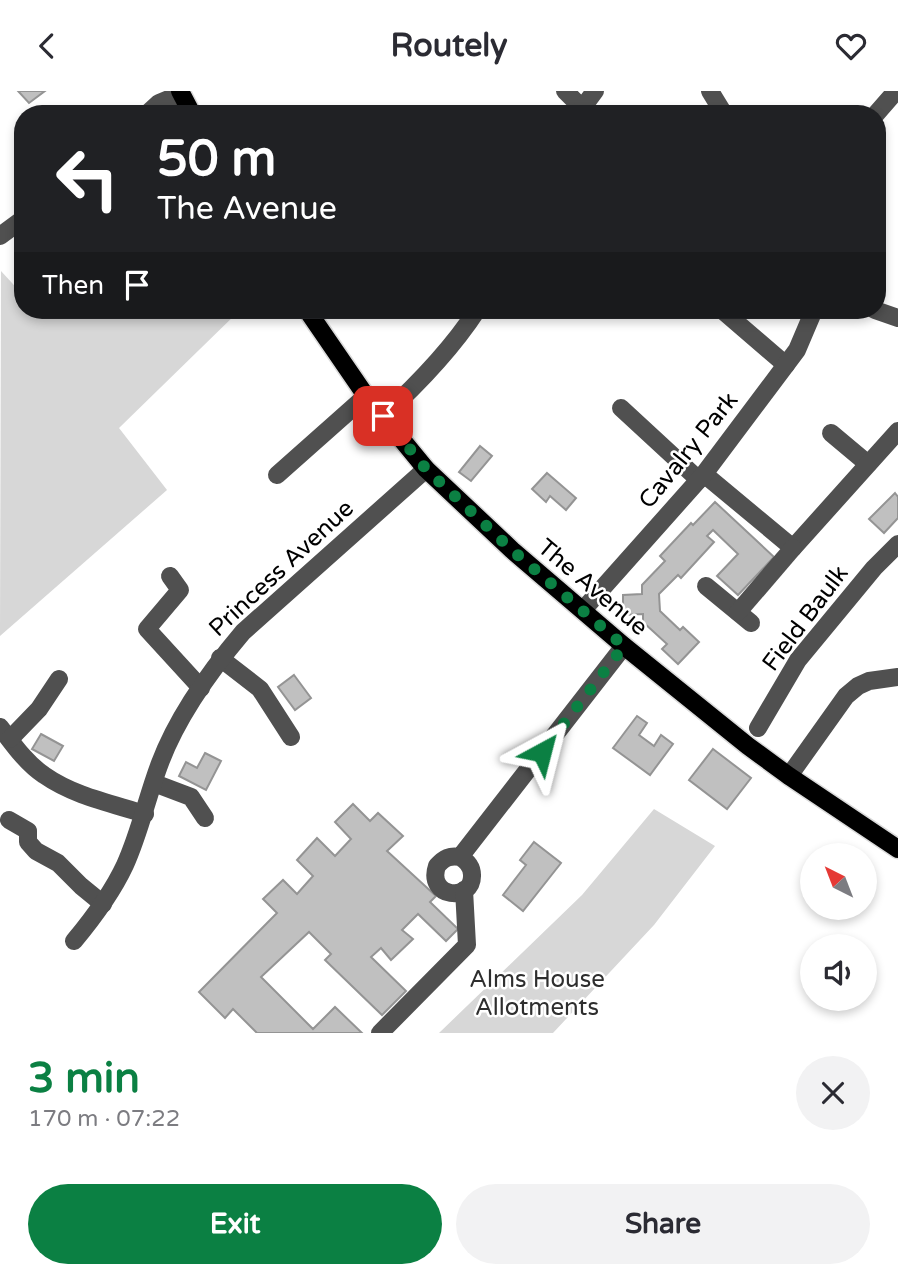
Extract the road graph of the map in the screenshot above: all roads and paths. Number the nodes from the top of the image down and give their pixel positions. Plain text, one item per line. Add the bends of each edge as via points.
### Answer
1 (565, 91) edge
2 (895, 91) edge
3 (181, 92) edge
4 (157, 105) edge
5 (577, 105) edge
6 (883, 105) edge
7 (313, 319) edge
8 (471, 319) edge
9 (732, 319) edge
10 (810, 319) edge
11 (786, 365) junction
12 (366, 395) junction
13 (621, 408) dead end
14 (383, 416) junction
15 (898, 431) edge
16 (831, 433) dead end
17 (868, 464) junction
18 (426, 469) junction
19 (277, 475) dead end
20 (702, 477) junction
21 (898, 544) edge
22 (793, 548) junction
23 (170, 576) dead end
24 (706, 586) dead end
25 (583, 610) junction
26 (624, 646) junction
27 (220, 658) junction
28 (898, 677) edge
29 (59, 678) dead end
30 (201, 688) junction
31 (758, 728) dead end
32 (5, 733) edge
33 (291, 737) dead end
34 (789, 776) junction
35 (154, 783) junction
36 (145, 814) junction
37 (205, 818) dead end
38 (9, 820) dead end
39 (898, 849) edge
40 (460, 857) junction
41 (464, 890) junction
42 (103, 904) junction
43 (74, 941) dead end
44 (380, 1033) edge

1 - 5 street
2 - 6 street
3 - 4 street
7 - 12 main road, The Avenue
8 - 14 street via 424,378
9 - 11 street
10 - 11 street, Cavalry Park
11 - 20 street, Cavalry Park
12 - 14 main road, The Avenue
12 - 19 street
13 - 20 street
14 - 18 main road, The Avenue
15 - 17 street
16 - 17 street
17 - 22 street
18 - 25 main road, The Avenue
18 - 27 street, Princess Avenue via 243,632
20 - 22 street
20 - 25 street, Cavalry Park
21 - 31 street, Field Baulk via 798,660
22 - 24 street via 745,617
23 - 30 street via 180,590 148,629
25 - 26 main road, The Avenue
26 - 34 main road, The Avenue
26 - 40 street
27 - 30 street, Princess Avenue
27 - 33 street via 260,689
28 - 34 street via 869,681 846,696
29 - 32 street via 39,709
30 - 35 street, Princess Avenue via 183,715
32 - 36 street via 43,775 77,793
34 - 39 main road, The Avenue
35 - 36 street, Princess Avenue
35 - 37 street via 191,797
36 - 42 street, Princess Avenue
38 - 42 street via 28,831 28,842 36,851 58,863
40 - 41 street via 472,873
40 - 41 street via 441,860 435,879 447,892
41 - 44 street via 467,945
42 - 43 street, Princess Avenue

